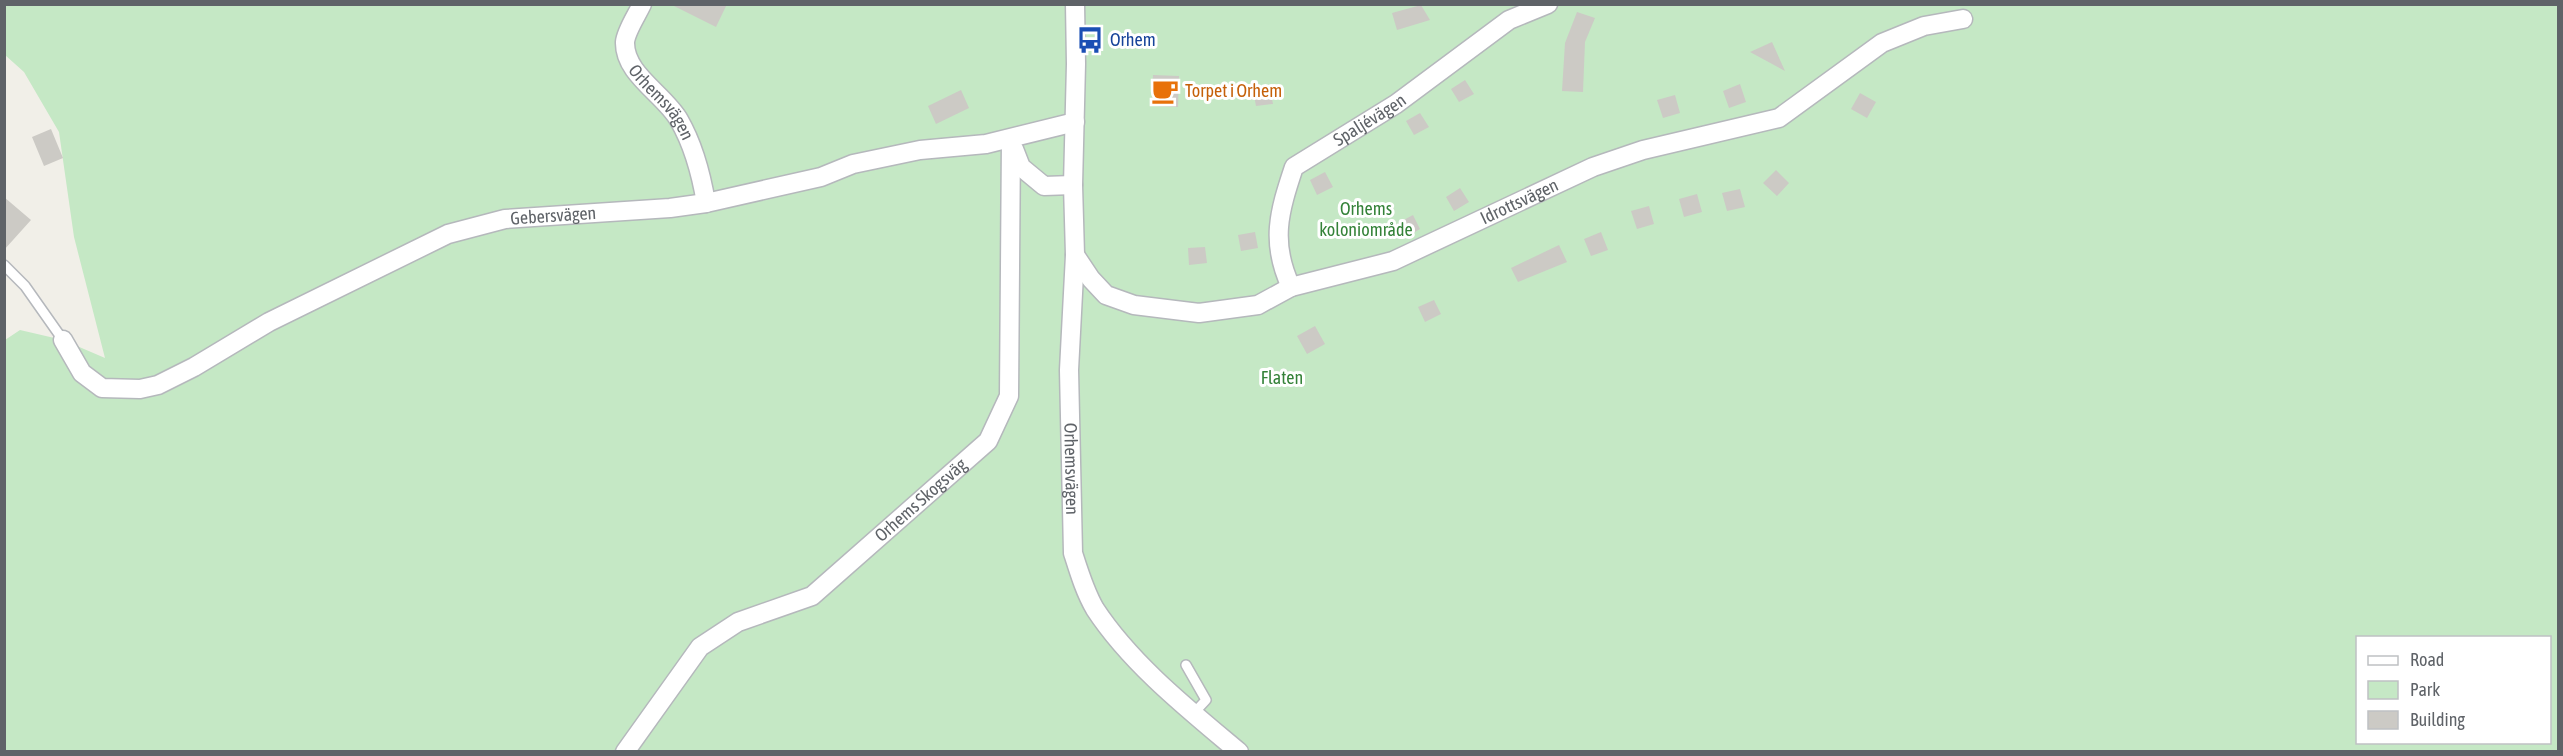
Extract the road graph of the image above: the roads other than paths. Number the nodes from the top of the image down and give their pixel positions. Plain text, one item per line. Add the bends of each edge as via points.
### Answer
1 (642, 4) edge
2 (1075, 4) edge
3 (1548, 4) edge
4 (1963, 19) dead end
5 (1075, 122) junction
6 (1011, 139) junction
7 (1073, 185) junction
8 (706, 203) junction
9 (1075, 255) junction
10 (4, 265) edge
11 (1291, 287) junction
12 (63, 340) joint
13 (1186, 665) dead end
14 (1193, 714) junction
15 (626, 752) edge
16 (1239, 752) edge

1 - 8 street, Orhemsvägen via 625,41 628,60 679,121 699,164
2 - 5 street, Orhemsvägen
3 - 11 street, Spaljévägen via 1509,20 1396,104 1294,167 1279,212 1279,246
4 - 11 street, Idrottsvägen via 1924,26 1882,43 1779,118 1643,150 1593,167 1393,261
5 - 6 street
5 - 7 street, Orhemsvägen
6 - 7 street via 1021,167 1044,186
6 - 8 street, Gebersvägen via 920,150 853,164 821,177
6 - 15 street, Orhems Skogsväg via 1009,396 988,441 812,596 738,622 700,647
7 - 9 street, Orhemsvägen
8 - 12 street, Gebersvägen via 505,219 448,234 268,322 159,385 102,388 81,373
9 - 11 street, Idrottsvägen via 1106,295 1134,305 1199,313 1257,305
9 - 14 street, Orhemsvägen via 1069,370 1073,553 1094,607
10 - 12 lane via 25,286
13 - 14 lane via 1206,700
14 - 16 street, Orhemsvägen

